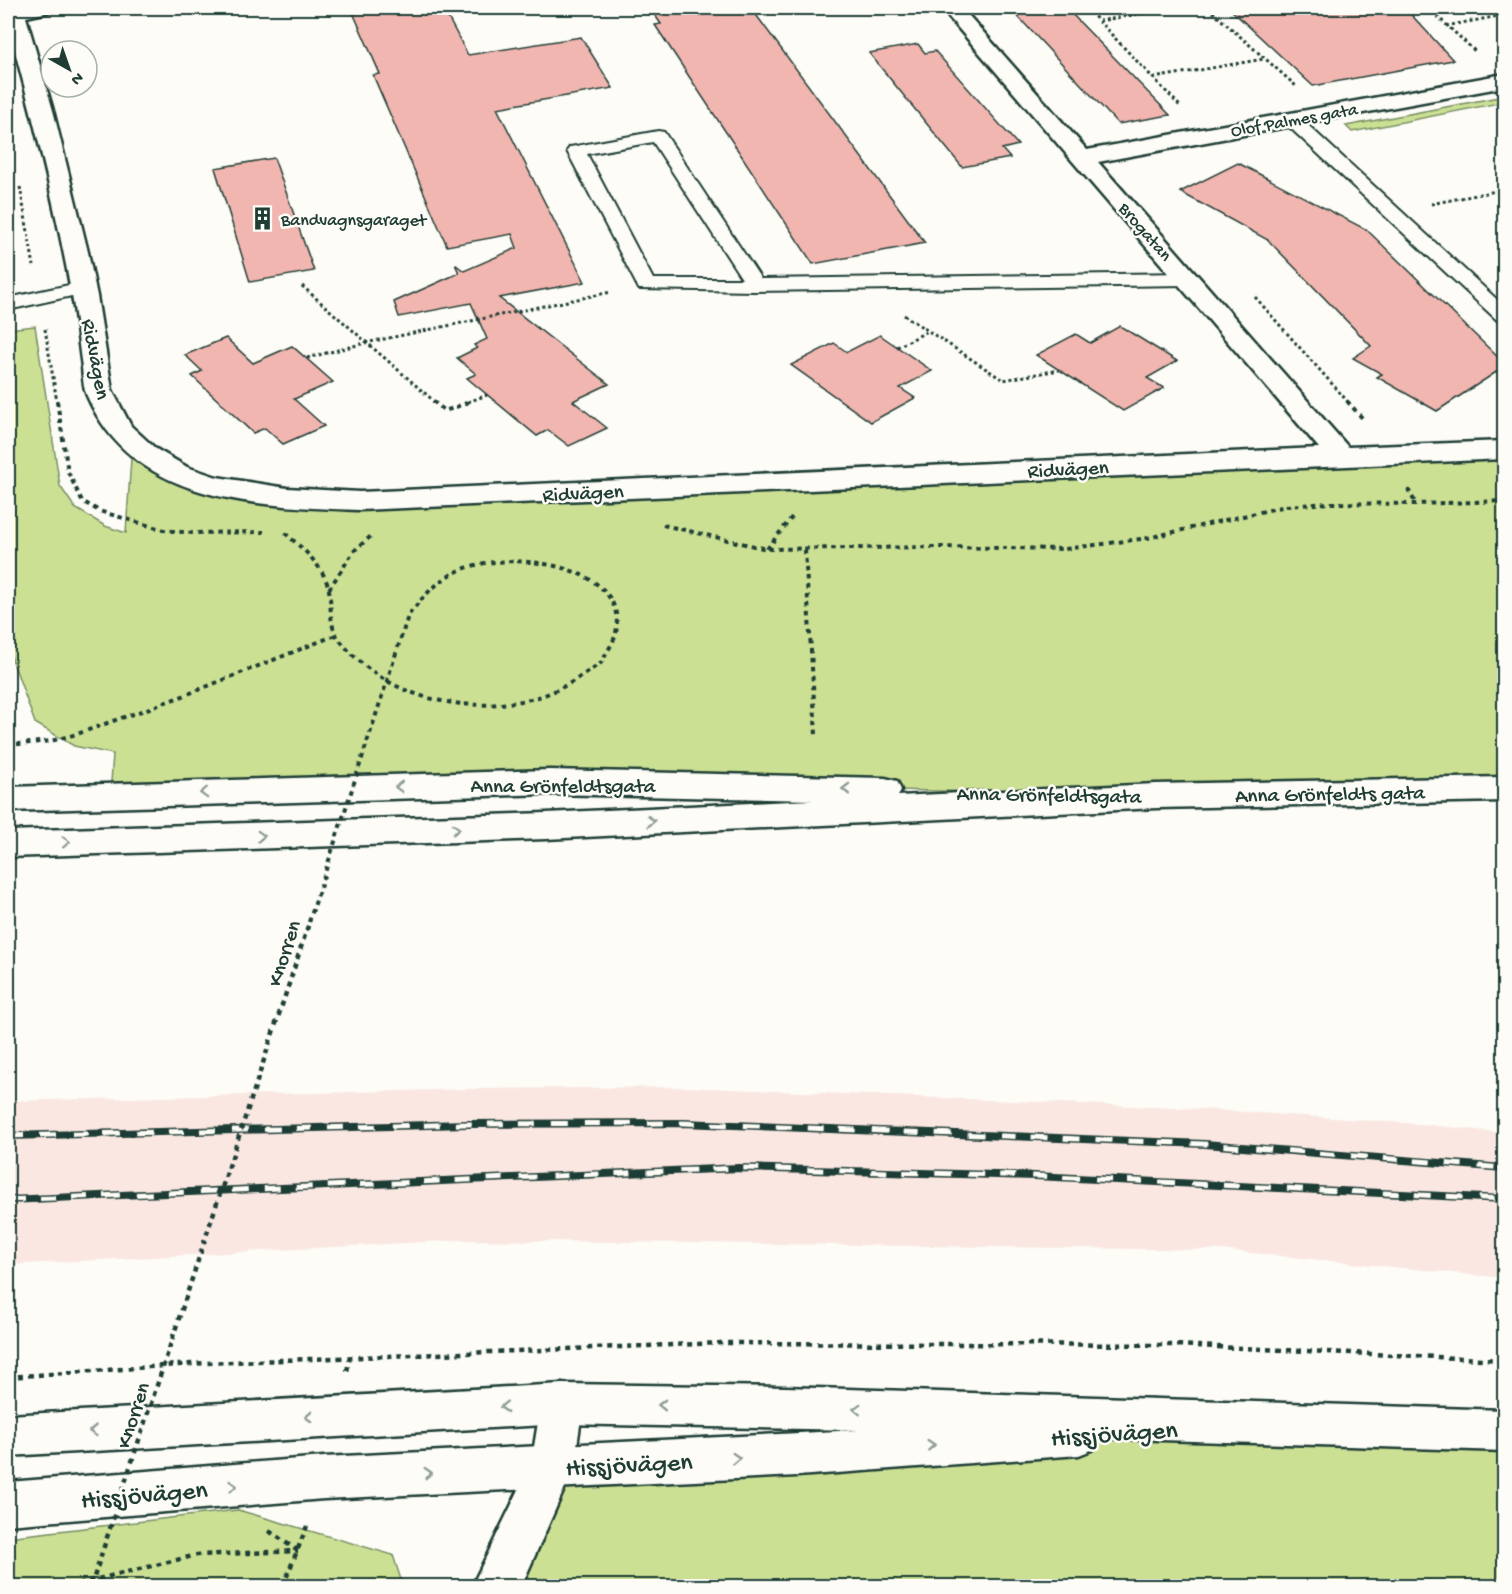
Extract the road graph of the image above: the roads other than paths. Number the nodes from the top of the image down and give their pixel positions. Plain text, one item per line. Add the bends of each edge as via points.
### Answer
1 (42, 8) edge
2 (951, 8) edge
3 (11, 10) edge
4 (18, 63) edge
5 (1504, 80) edge
6 (1291, 119) junction
7 (1083, 158) junction
8 (1188, 279) junction
9 (755, 285) junction
10 (83, 288) junction
11 (8, 304) edge
12 (1504, 316) edge
13 (1504, 450) edge
14 (1341, 456) junction
15 (1504, 789) edge
16 (1156, 796) junction
17 (8, 799) edge
18 (8, 844) edge
19 (562, 1404) junction
20 (1251, 1422) junction
21 (1504, 1431) edge
22 (8, 1436) edge
23 (552, 1467) junction
24 (8, 1503) edge
25 (494, 1587) edge

1 - 3 street
2 - 7 street, Brogatan
3 - 4 street, Ridvägen
4 - 10 street, Ridvägen
5 - 6 street, Olof Palmes gata
6 - 7 street, Olof Palmes gata
6 - 12 lane
7 - 8 street, Brogatan
8 - 9 lane
8 - 14 street, Brogatan
9 - 9 lane via 658,136 576,151 646,285
10 - 11 lane
10 - 14 street, Ridvägen via 100,395 112,421 132,444 161,466 188,477 266,497 360,501
13 - 14 street, Ridvägen
15 - 16 street, Anna Grönfeldts gata
16 -> 17 street, Anna Grönfeldtsgata via 550,782
18 -> 16 street, Anna Grönfeldtsgata via 546,826
20 -> 19 street, Hissjövägen via 796,1407
19 -> 22 street, Hissjövägen
19 - 23 street
20 - 21 street, Hissjövägen
23 -> 20 street, Hissjövägen via 797,1455
24 -> 23 street, Hissjövägen via 324,1479
23 - 25 street

